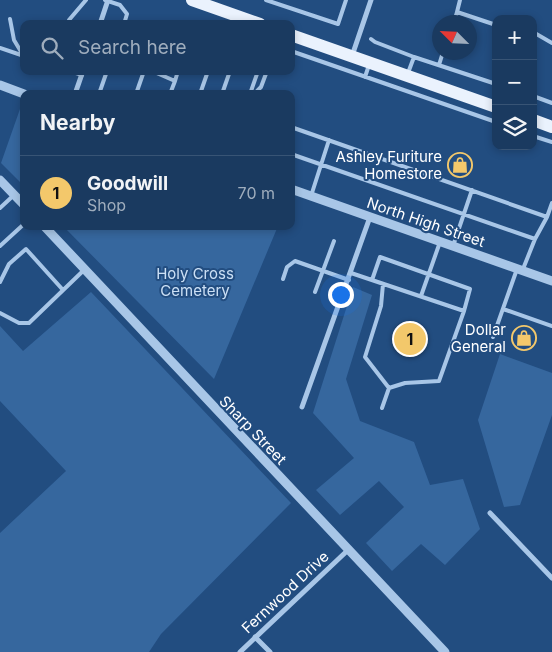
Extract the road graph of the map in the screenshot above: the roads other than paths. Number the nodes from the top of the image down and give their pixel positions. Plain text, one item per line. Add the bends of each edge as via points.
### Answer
1 (86, 0) edge
2 (107, 0) edge
3 (266, 0) edge
4 (346, 0) edge
5 (371, 0) edge
6 (460, 0) edge
7 (200, 1) edge
8 (457, 12) junction
9 (456, 15) edge
10 (10, 19) dead end
11 (70, 20) edge
12 (101, 20) edge
13 (125, 20) edge
14 (243, 20) edge
15 (492, 24) edge
16 (537, 34) edge
17 (295, 36) edge
18 (372, 39) dead end
19 (552, 43) edge
20 (0, 48) edge
21 (20, 51) edge
22 (295, 52) edge
23 (20, 55) edge
24 (352, 56) junction
25 (414, 57) junction
26 (440, 60) edge
27 (370, 63) junction
28 (438, 65) junction
29 (81, 75) edge
30 (106, 75) edge
31 (143, 75) edge
32 (161, 75) edge
33 (177, 75) edge
34 (207, 75) edge
35 (229, 75) edge
36 (257, 75) edge
37 (266, 75) edge
38 (407, 76) junction
39 (364, 77) junction
40 (175, 81) junction
41 (492, 83) edge
42 (0, 85) edge
43 (76, 90) edge
44 (100, 90) edge
45 (137, 90) edge
46 (172, 90) edge
47 (201, 90) edge
48 (223, 90) edge
49 (253, 90) edge
50 (257, 90) edge
51 (20, 92) edge
52 (537, 97) edge
53 (552, 103) edge
54 (492, 106) edge
55 (492, 121) edge
56 (537, 121) edge
57 (552, 127) edge
58 (295, 128) edge
59 (537, 137) edge
60 (329, 140) junction
61 (552, 142) edge
62 (295, 155) edge
63 (321, 164) junction
64 (0, 180) edge
65 (295, 190) edge
66 (472, 190) junction
67 (14, 195) junction
68 (311, 196) junction
69 (20, 201) edge
70 (552, 203) edge
71 (0, 208) edge
72 (464, 214) junction
73 (370, 217) junction
74 (547, 217) junction
75 (20, 228) edge
76 (48, 230) edge
77 (534, 240) junction
78 (334, 241) dead end
79 (440, 242) junction
80 (0, 246) edge
81 (453, 246) junction
82 (84, 270) junction
83 (520, 270) junction
84 (322, 271) junction
85 (351, 273) junction
86 (429, 274) junction
87 (283, 279) dead end
88 (349, 280) junction
89 (372, 280) junction
90 (552, 281) edge
91 (0, 282) edge
92 (383, 284) junction
93 (64, 290) junction
94 (315, 292) dead end
95 (421, 296) junction
96 (503, 309) junction
97 (464, 311) junction
98 (0, 313) edge
99 (552, 326) edge
100 (493, 337) dead end
101 (388, 388) junction
102 (302, 407) dead end
103 (382, 408) dead end
104 (490, 512) dead end
105 (348, 550) junction
106 (552, 578) edge
107 (256, 637) junction
108 (240, 652) edge
109 (270, 652) edge
110 (444, 652) edge

1 - 11 lane
2 - 12 street
2 - 13 lane via 120,5 127,14
3 - 4 lane via 338,24
5 - 24 street
6 - 8 lane
7 - 14 main road
8 - 9 lane
8 - 15 lane
10 - 21 lane via 14,40
16 - 19 lane
17 - 24 main road
18 - 25 lane
20 - 23 lane
22 - 39 lane
24 - 27 main road
25 - 28 lane
25 - 38 lane
26 - 28 lane
27 - 38 main road
27 - 39 lane
28 - 41 lane
29 - 43 street
30 - 44 lane
31 - 45 lane
32 - 40 lane
33 - 40 lane
34 - 47 lane
35 - 48 lane
36 - 49 lane
37 - 50 lane
38 - 54 main road
39 - 55 lane
40 - 46 lane
42 - 51 street
52 - 53 lane
56 - 57 main road
58 - 60 lane
59 - 61 lane
60 - 63 lane
60 - 66 lane
62 - 63 lane
63 - 68 lane
63 - 72 lane
64 - 67 street
65 - 68 street, North High Street
66 - 72 lane
66 - 74 lane
67 - 69 street
67 - 71 lane
68 - 73 street, North High Street
70 - 74 lane
72 - 77 lane
72 - 81 lane
73 - 79 street, North High Street
73 - 85 street
74 - 77 lane
75 - 80 lane
76 - 82 street, Sharp Street
77 - 83 lane
78 - 84 lane
79 - 81 street, North High Street
79 - 86 lane
81 - 83 street, North High Street
82 - 93 lane
82 - 105 street, Sharp Street
83 - 90 street, North High Street
83 - 96 lane
84 - 87 lane via 295,261 287,267
84 - 88 lane
84 - 94 lane
85 - 88 street
85 - 89 lane
86 - 89 lane via 380,257
86 - 95 lane
86 - 97 lane via 470,289
88 - 102 street
89 - 92 lane
91 - 93 lane via 9,264 26,249
92 - 95 lane
92 - 101 lane via 381,306 365,357
93 - 98 lane via 29,323 19,323
95 - 97 lane
96 - 99 lane
96 - 100 lane
97 - 101 lane via 439,381 405,383
101 - 103 lane
104 - 106 street
105 - 107 street, Fernwood Drive
105 - 110 street, Sharp Street
107 - 108 street, Fernwood Drive
107 - 109 street

